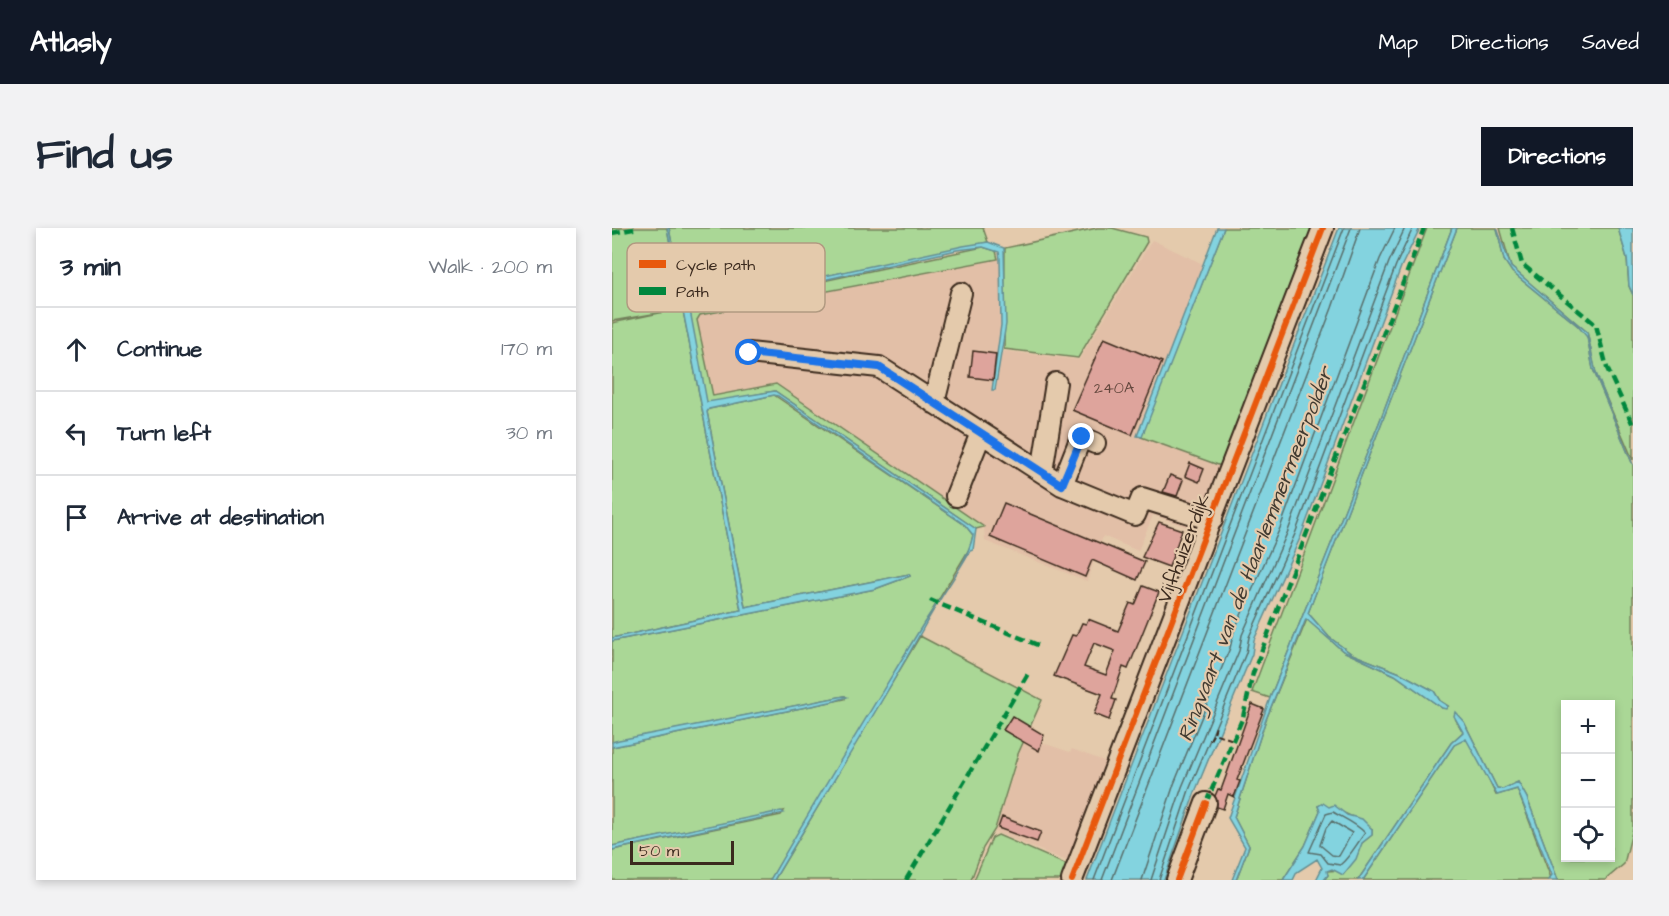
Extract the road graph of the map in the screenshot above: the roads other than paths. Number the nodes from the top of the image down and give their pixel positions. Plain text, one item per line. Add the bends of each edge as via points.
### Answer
1 (1323, 228) edge
2 (962, 293) dead end
3 (749, 353) dead end
4 (1056, 383) dead end
5 (934, 403) junction
6 (981, 433) junction
7 (1095, 443) dead end
8 (1042, 472) junction
9 (1062, 485) junction
10 (956, 496) dead end
11 (1212, 520) junction
12 (1206, 802) dead end
13 (1072, 880) edge
14 (1177, 880) edge

1 - 11 street, Vijfhuizerdijk
2 - 5 street
3 - 5 street via 879,367
4 - 8 street
5 - 6 street
6 - 8 street
6 - 10 street
7 - 9 street via 1082,437
8 - 9 street
9 - 11 street via 1135,515 1142,498
11 - 13 street, Vijfhuizerdijk
12 - 14 street

